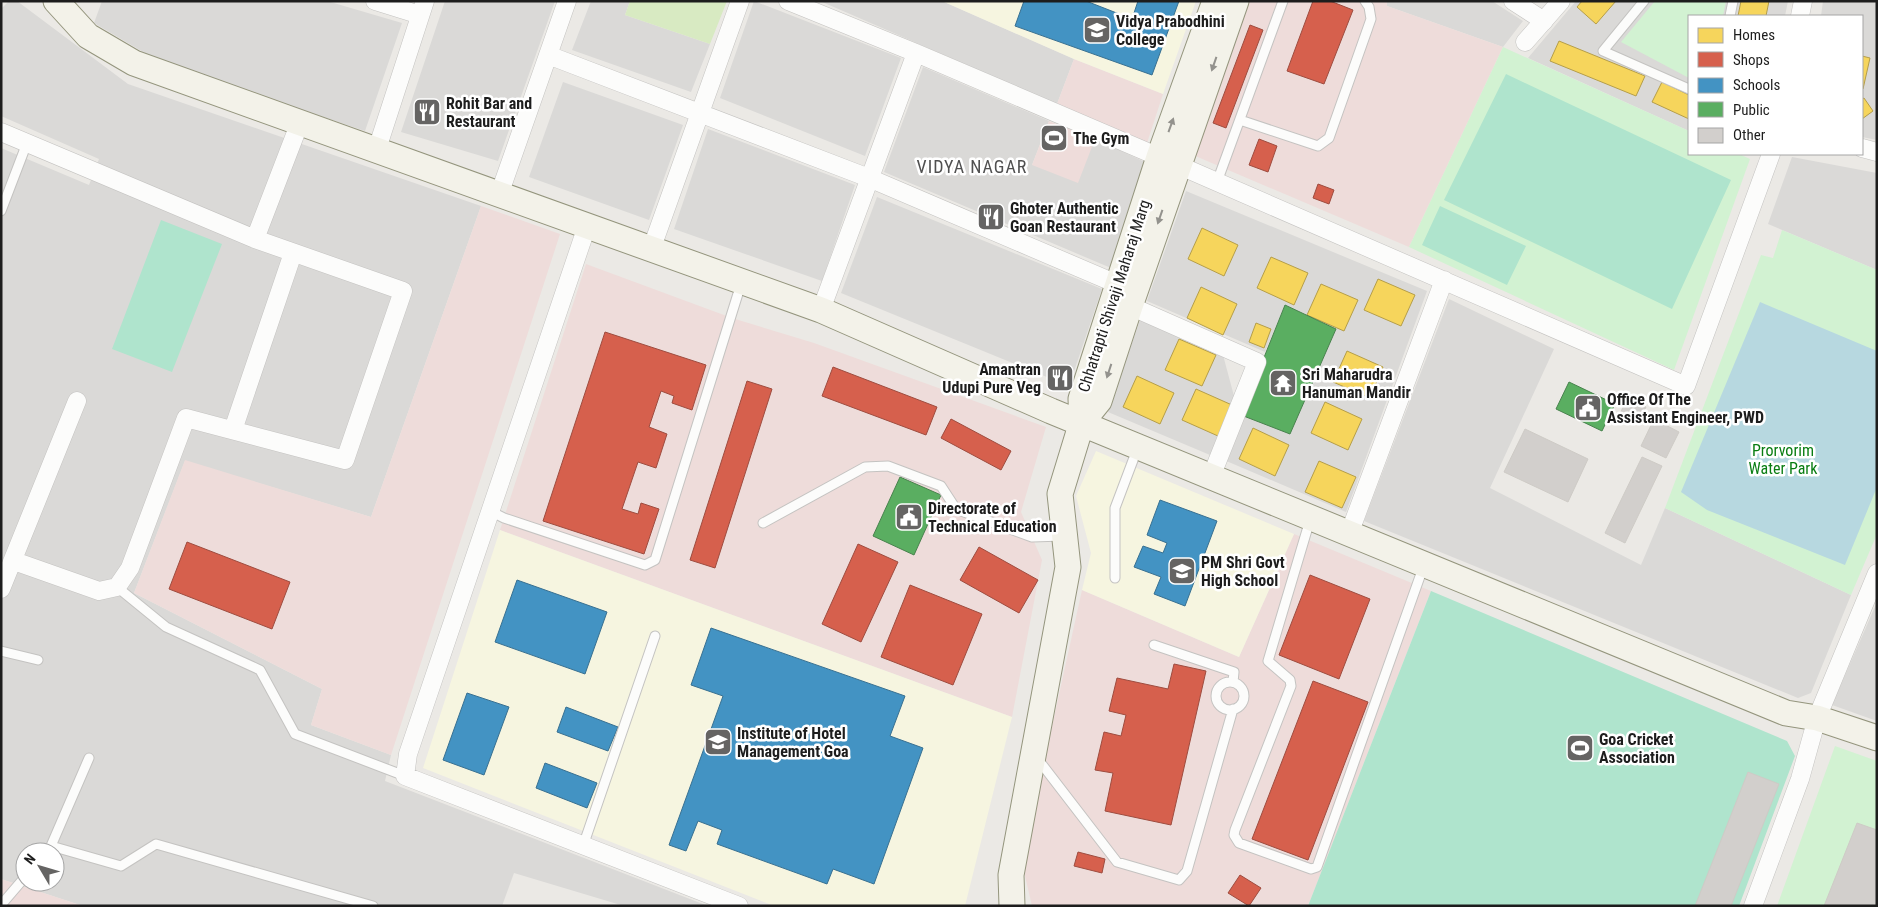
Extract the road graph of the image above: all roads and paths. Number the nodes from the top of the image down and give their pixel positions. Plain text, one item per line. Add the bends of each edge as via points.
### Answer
1 (56, 1) edge
2 (375, 1) edge
3 (567, 1) edge
4 (740, 1) edge
5 (788, 1) edge
6 (1215, 1) edge
7 (1236, 1) edge
8 (1283, 1) edge
9 (1365, 1) edge
10 (1513, 1) edge
11 (1561, 1) edge
12 (1644, 1) edge
13 (1733, 1) edge
14 (1803, 1) edge
15 (423, 8) edge
16 (1730, 15) edge
17 (1800, 15) edge
18 (1544, 21) junction
19 (1525, 42) dead end
20 (916, 53) junction
21 (548, 55) junction
22 (1688, 89) edge
23 (699, 112) junction
24 (1240, 120) junction
25 (300, 122) junction
26 (1, 132) edge
27 (27, 143) junction
28 (1863, 148) edge
29 (377, 149) junction
30 (1877, 152) edge
31 (1771, 155) edge
32 (1169, 161) junction
33 (869, 178) junction
34 (1218, 182) junction
35 (498, 195) junction
36 (1, 211) edge
37 (586, 226) junction
38 (256, 239) junction
39 (650, 250) junction
40 (293, 253) junction
41 (1444, 280) junction
42 (741, 282) junction
43 (1117, 284) junction
44 (1130, 306) junction
45 (821, 310) junction
46 (77, 401) dead end
47 (1082, 422) junction
48 (233, 430) junction
49 (1138, 447) junction
50 (1211, 477) junction
51 (490, 511) junction
52 (1310, 518) junction
53 (763, 524) dead end
54 (1349, 534) junction
55 (1063, 536) junction
56 (14, 560) junction
57 (1424, 565) junction
58 (1877, 573) edge
59 (1115, 578) dead end
60 (117, 587) junction
61 (1, 589) edge
62 (655, 636) dead end
63 (1154, 645) dead end
64 (1, 651) edge
65 (38, 660) dead end
66 (1233, 682) junction
67 (1233, 709) junction
68 (1817, 718) junction
69 (1877, 738) edge
70 (1034, 754) junction
71 (89, 758) dead end
72 (405, 776) junction
73 (52, 842) edge
74 (583, 846) junction
75 (65, 853) edge
76 (15, 889) edge
77 (1, 905) edge
78 (373, 906) edge
79 (739, 906) edge
80 (1012, 906) edge
81 (1753, 906) edge

1 - 25 street via 88,36 134,63
2 - 15 street
3 - 21 street
4 - 23 street
5 - 20 street
32 -> 6 street, Chhatrapti Shivaji Maharaj Marg
7 -> 32 street, Chhatrapti Shivaji Maharaj Marg
8 - 24 lane
9 - 24 lane via 1371,19 1329,138 1318,146
10 - 18 street
11 - 18 street
12 - 22 lane via 1603,51
13 - 16 lane
14 - 17 street
15 - 29 street
18 - 19 street
20 - 32 street
20 - 33 street
21 - 23 street
21 - 35 street
23 - 33 street
23 - 39 street
24 - 34 lane
25 - 29 street
25 - 38 street
26 - 27 street
27 - 36 lane
27 - 38 street
28 - 30 street
29 - 35 street
31 - 41 street via 1686,386
32 - 34 street
32 - 43 street, Chhatrapti Shivaji Maharaj Marg
32 -> 44 street, Chhatrapti Shivaji Maharaj Marg
33 - 43 street
33 - 45 street
34 - 41 street
35 - 37 street
37 - 39 street
37 - 51 street
38 - 40 street
39 - 42 street
40 - 48 street
40 - 48 street via 403,292 345,460
41 - 54 street
42 - 45 street
42 - 51 lane via 655,560 645,565
43 - 47 street, Chhatrapti Shivaji Maharaj Marg via 1081,398
44 -> 47 street, Chhatrapti Shivaji Maharaj Marg via 1100,401
44 - 50 street via 1257,362
45 - 47 street
46 - 56 street
47 - 49 street
47 - 55 street via 1060,494
48 - 60 street via 186,418 130,568
49 - 50 street
49 - 59 lane via 1115,508
50 - 52 street
51 - 72 street via 408,754
52 - 54 street
52 - 57 lane via 1268,661 1290,680 1291,686 1235,830 1239,843 1311,869 1317,867
53 - 55 lane via 865,467 888,466 941,486 956,510 1032,537
54 - 57 street
55 - 70 street via 1068,567
56 - 60 street via 99,591
56 - 61 street
57 - 68 street via 1786,714
58 - 68 street
60 - 72 lane via 166,627 260,670 295,734
62 - 74 lane
63 - 66 lane via 1234,672
64 - 65 lane
66 - 67 lane via 1244,695 1241,704
66 - 67 lane via 1224,683 1216,694 1221,706
67 - 70 lane via 1187,871 1179,880 1116,862
68 - 69 street
68 - 81 street via 1800,779
70 - 80 street via 1011,875
71 - 73 lane
72 - 74 street
74 - 79 street
75 - 78 lane via 121,866 156,844
76 - 77 lane

